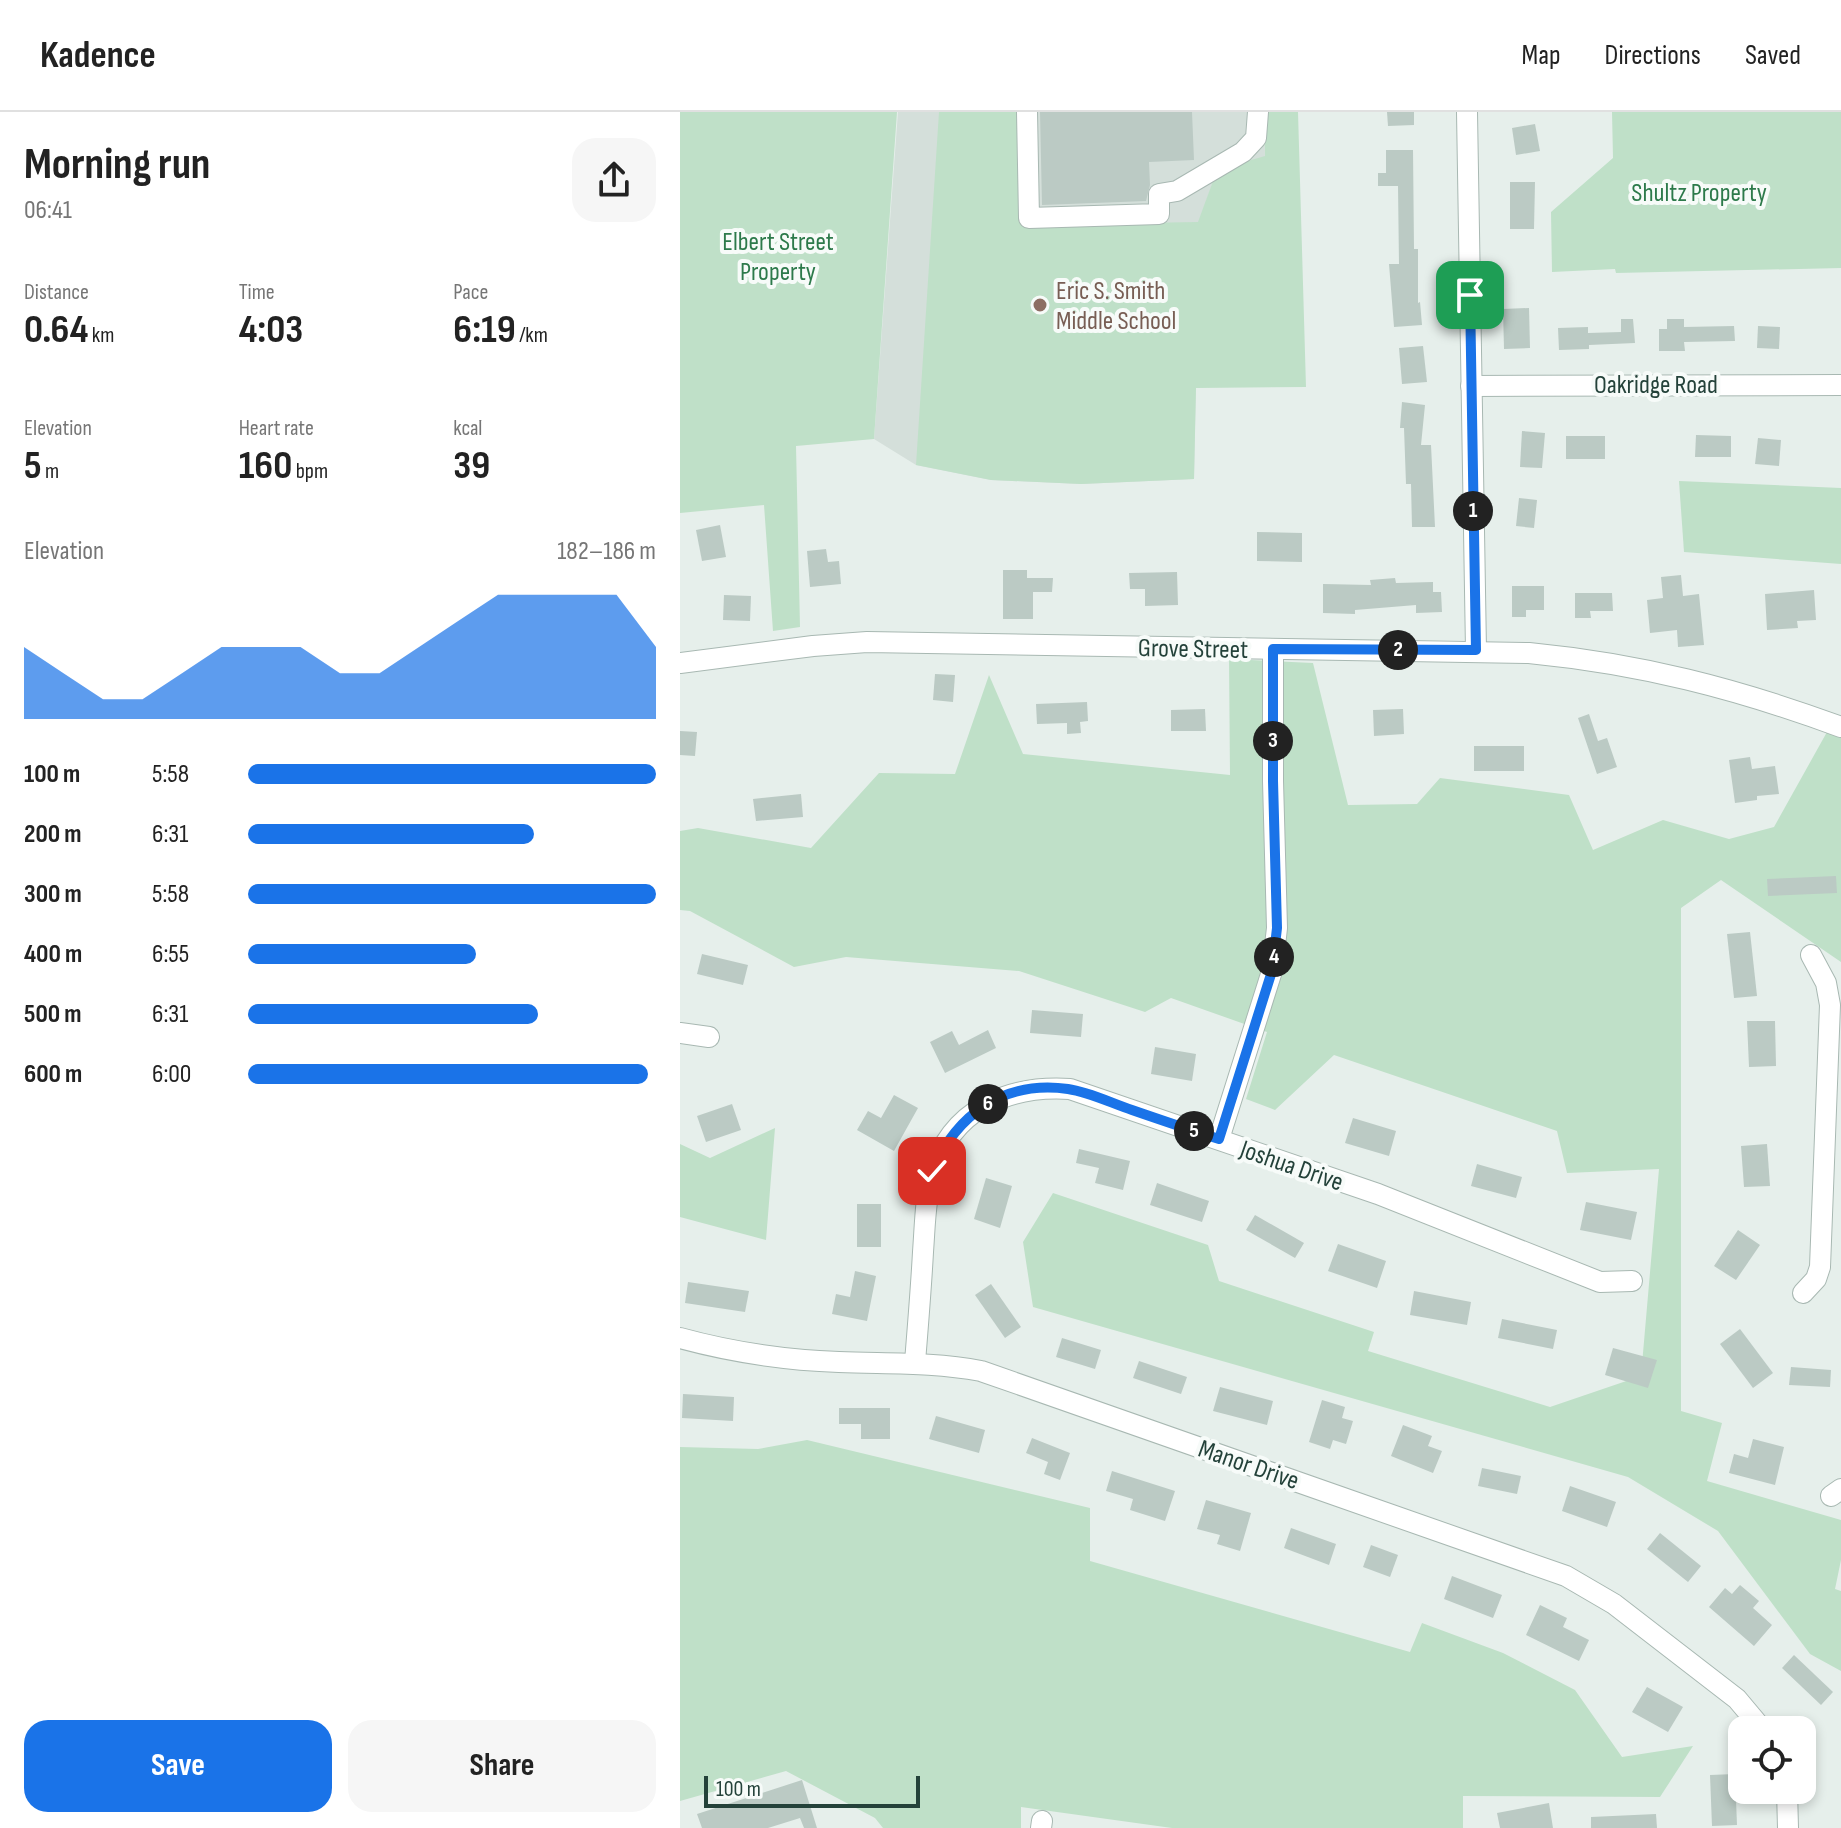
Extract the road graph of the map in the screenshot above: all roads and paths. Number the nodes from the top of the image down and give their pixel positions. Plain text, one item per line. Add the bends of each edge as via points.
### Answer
1 (1027, 112) edge
2 (1258, 112) edge
3 (1467, 112) edge
4 (1841, 385) edge
5 (1471, 386) junction
6 (1273, 649) junction
7 (1476, 650) junction
8 (680, 663) edge
9 (1841, 727) edge
10 (1811, 955) dead end
11 (680, 1033) edge
12 (709, 1037) dead end
13 (1833, 1122) edge
14 (1219, 1139) junction
15 (1632, 1281) dead end
16 (1803, 1293) dead end
17 (680, 1338) edge
18 (915, 1362) junction
19 (1751, 1716) edge
20 (1787, 1804) edge
21 (1788, 1828) edge

1 - 2 street via 1029,218 1159,214 1159,194 1177,191 1243,152 1256,138
3 - 5 street
4 - 5 street, Oakridge Road
5 - 7 street
6 - 7 street, Grove Street
6 - 8 street, Grove Street via 867,642
6 - 14 street via 1277,928 1272,971
7 - 9 street, Grove Street via 1645,668 1734,690
10 - 13 street via 1829,999
11 - 12 street
13 - 16 street via 1820,1267
14 - 15 street, Joshua Drive via 1378,1194 1600,1282
14 - 18 street, Joshua Drive via 1070,1089 1021,1090 982,1107 953,1134 932,1171
17 - 18 street, Manor Drive via 782,1357
18 - 19 street, Manor Drive via 1000,1377 1566,1576 1614,1604 1737,1699
20 - 21 street

